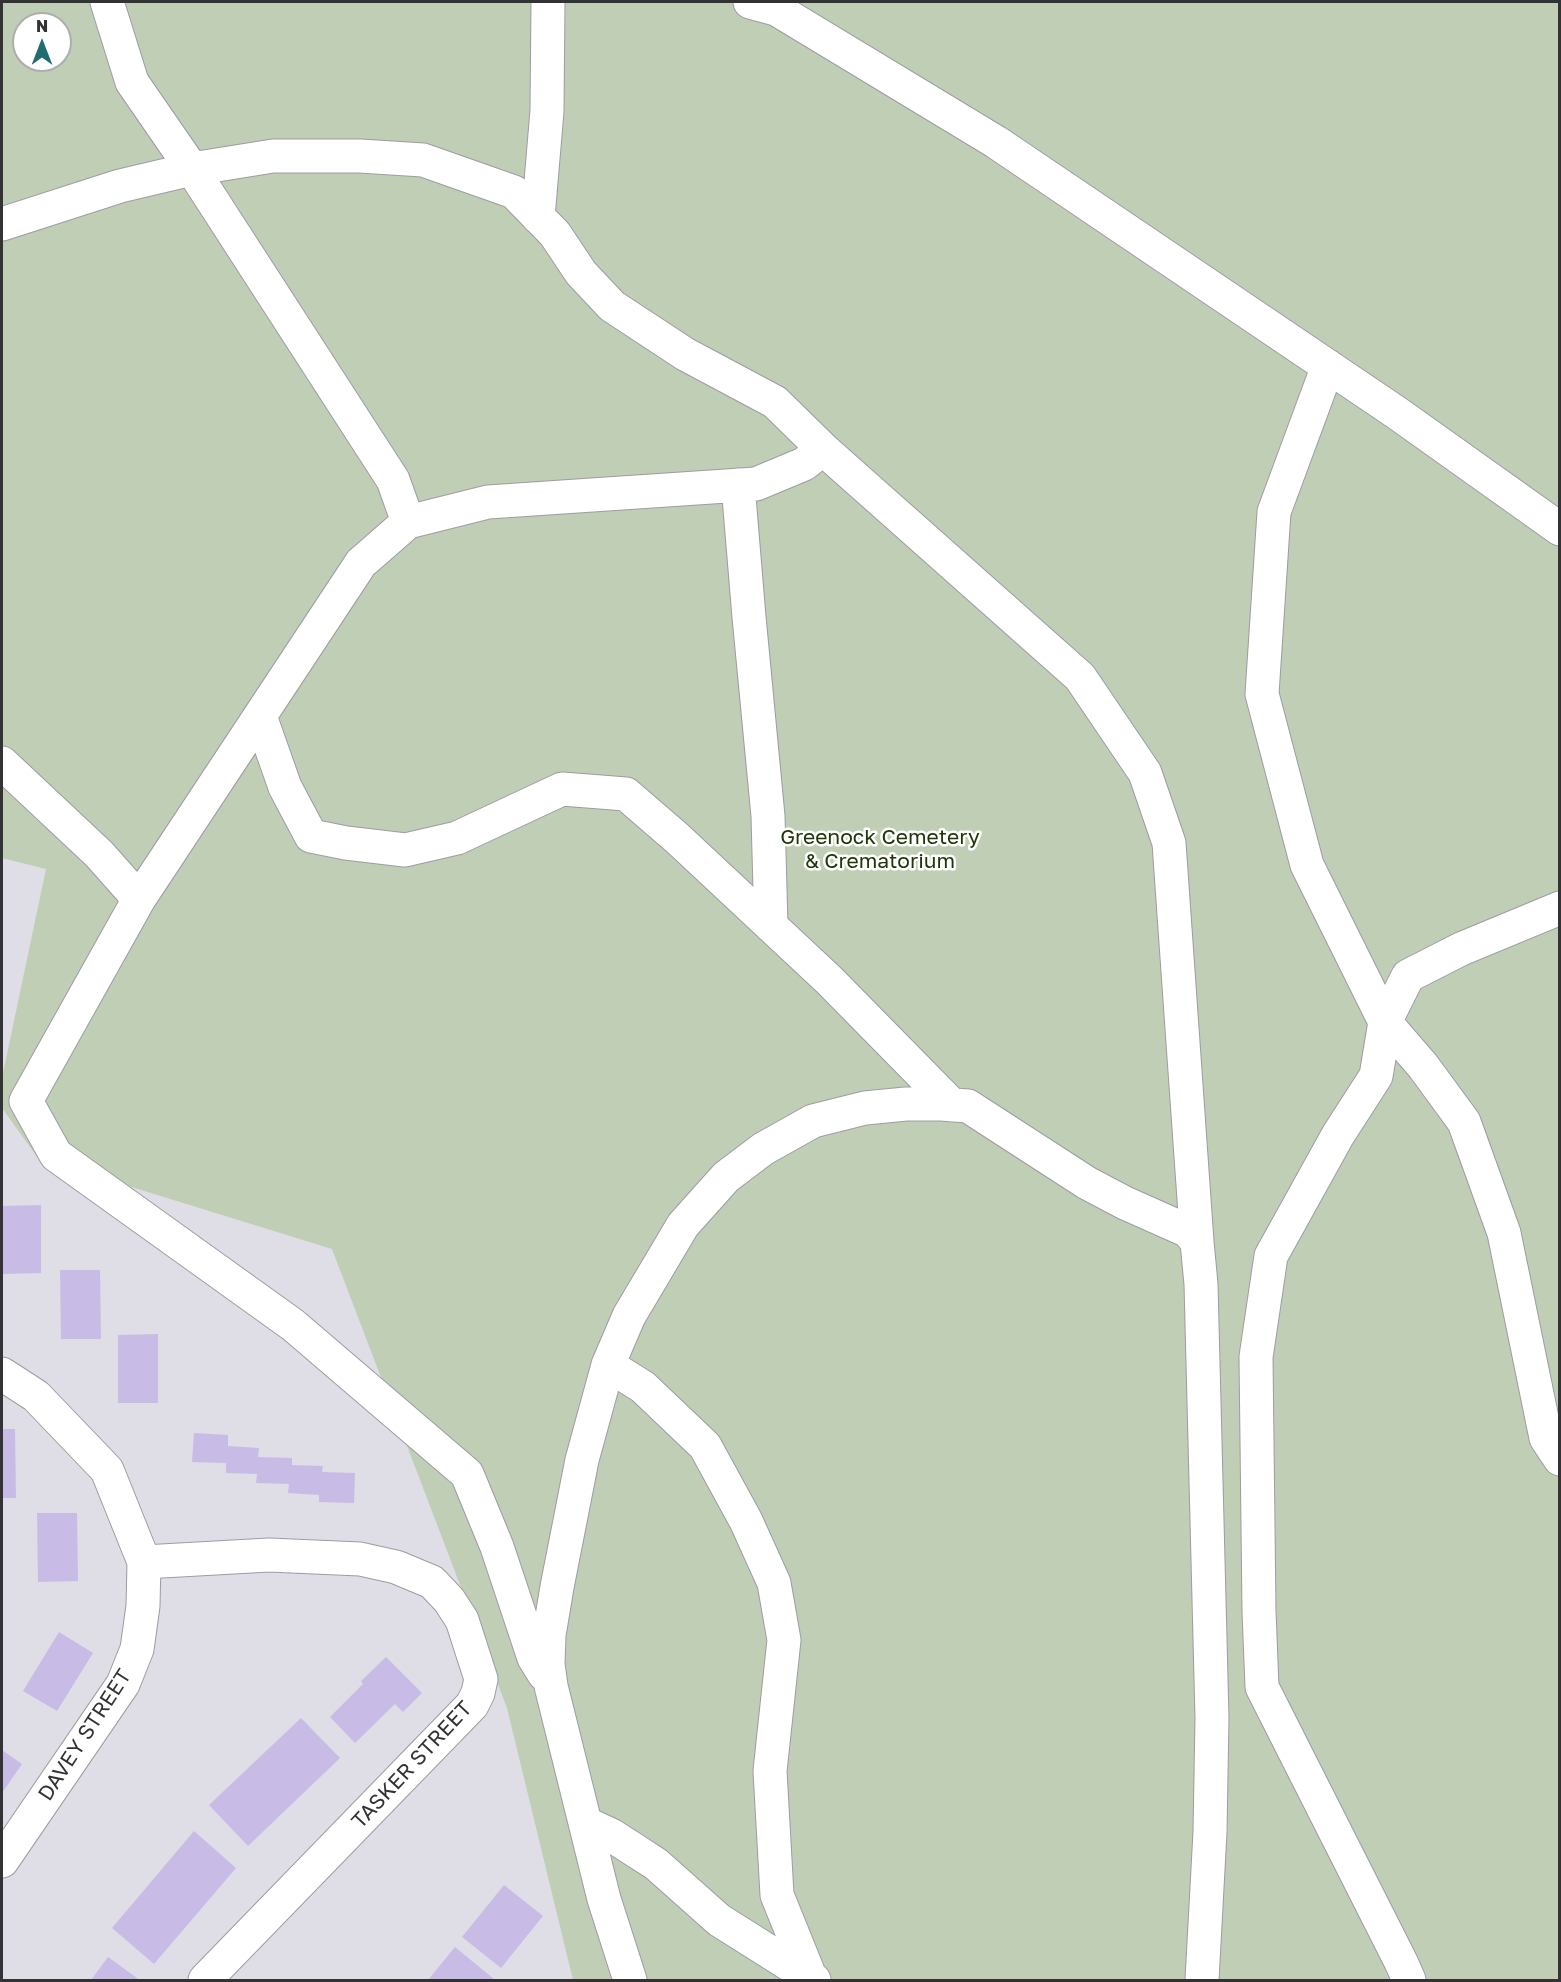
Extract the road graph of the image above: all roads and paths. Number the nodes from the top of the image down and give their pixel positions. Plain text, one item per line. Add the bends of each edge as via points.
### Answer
1 (107, 2) edge
2 (548, 2) edge
3 (750, 2) edge
4 (192, 169) junction
5 (538, 217) junction
6 (2, 224) edge
7 (1328, 366) junction
8 (823, 449) junction
9 (738, 485) junction
10 (408, 522) junction
11 (1560, 529) edge
12 (260, 716) junction
13 (2, 763) edge
14 (139, 899) junction
15 (1560, 908) edge
16 (771, 926) junction
17 (1385, 1022) junction
18 (952, 1105) junction
19 (1197, 1242) junction
20 (608, 1365) junction
21 (2, 1374) edge
22 (1560, 1459) edge
23 (144, 1562) junction
24 (551, 1686) junction
25 (585, 1823) junction
26 (2, 1861) edge
27 (205, 1980) edge
28 (630, 1980) edge
29 (813, 1980) edge
30 (1202, 1980) edge
31 (1409, 1980) edge

1 - 4 street via 132,82
2 - 5 street via 547,111
3 - 7 street via 776,9 996,142
4 - 5 street via 273,156 423,160 514,192
4 - 6 street via 120,186
4 - 10 street via 393,480
5 - 8 street via 612,306 685,354 775,402
7 - 11 street
7 - 17 street via 1274,512 1262,694 1308,865
8 - 9 street via 804,464 756,484
8 - 19 street via 1080,677 1145,773 1169,843
9 - 10 street via 488,502
9 - 16 street via 768,816
10 - 12 street via 361,563
12 - 14 street
12 - 16 street via 285,787 311,836 405,850 457,838 562,789 626,794
13 - 14 street via 99,854
14 - 24 street via 26,1101 56,1155 293,1325 467,1474 497,1547 534,1658
15 - 17 street via 1461,949 1408,976
16 - 18 street
17 - 22 street via 1424,1066 1464,1122 1504,1233 1546,1437
17 - 31 street via 1376,1076 1271,1256 1256,1357 1259,1611 1262,1687
18 - 19 street via 968,1106 1088,1183 1188,1232
18 - 20 street via 865,1108 813,1121 735,1170 683,1225 629,1316
19 - 30 street via 1202,1284 1212,1718
20 - 24 street via 582,1460 556,1587 549,1635
20 - 29 street via 644,1387 705,1446 774,1583 784,1640 770,1771 777,1895
21 - 23 street via 36,1396 107,1470
23 - 26 street, DAVEY STREET via 137,1649 123,1684
23 - 27 street, TASKER STREET via 269,1555 360,1559 396,1567 432,1582 449,1600 462,1620 481,1680 472,1705
24 - 25 street
25 - 28 street
25 - 29 street via 656,1864 719,1920

